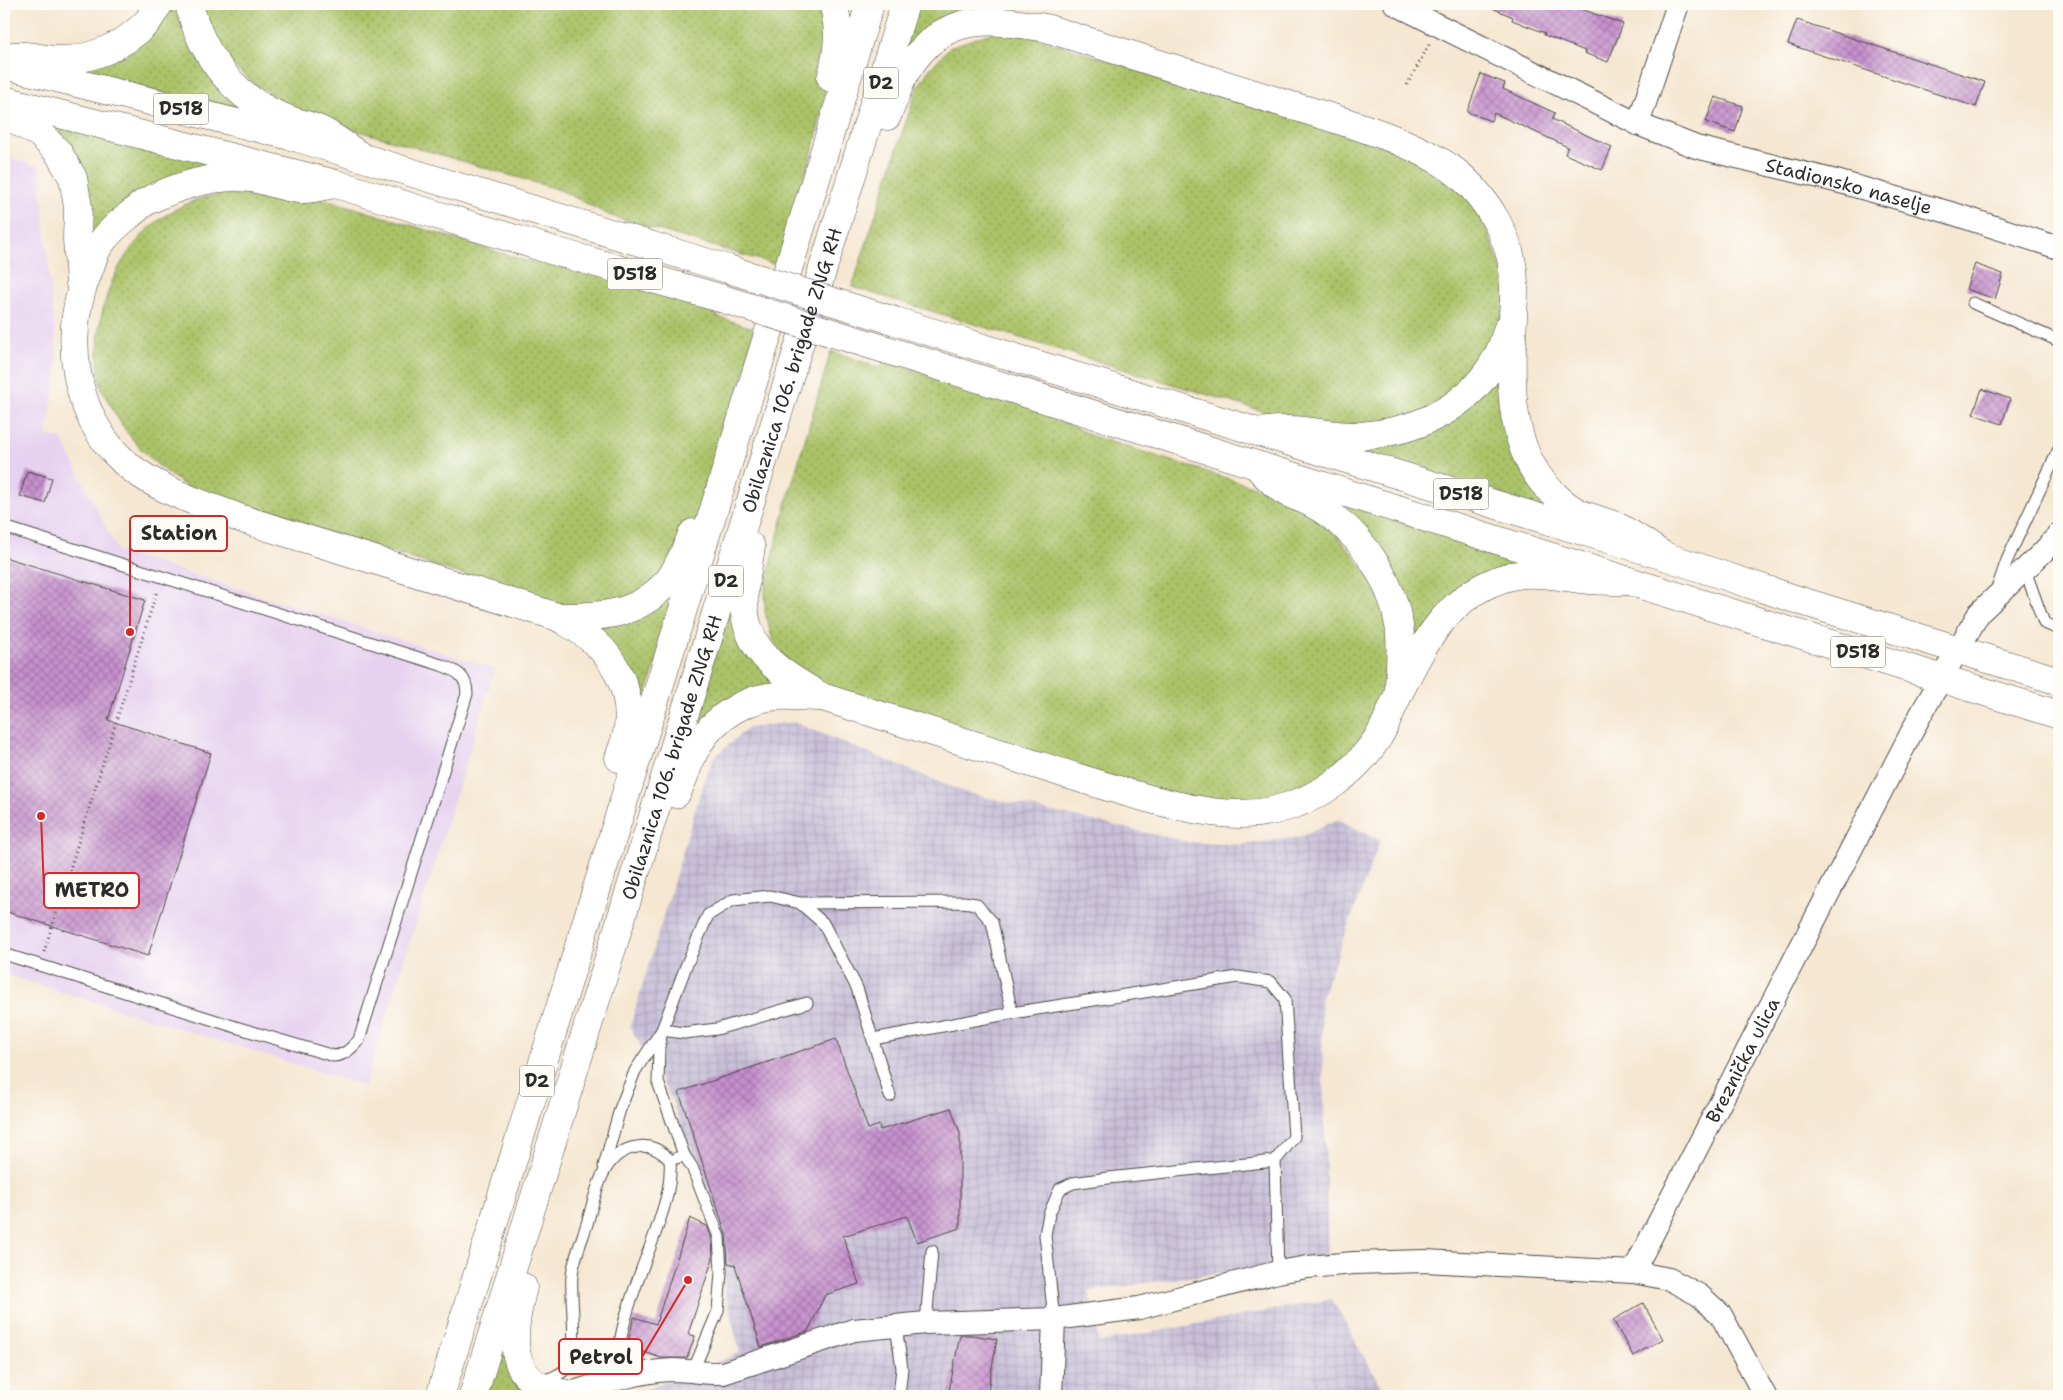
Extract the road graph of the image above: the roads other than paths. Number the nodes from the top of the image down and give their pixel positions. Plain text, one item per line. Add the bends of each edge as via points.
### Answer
1 (158, 4) edge
2 (188, 4) edge
3 (833, 4) edge
4 (870, 4) edge
5 (906, 4) edge
6 (999, 4) edge
7 (1395, 4) edge
8 (1678, 4) edge
9 (1046, 28) junction
10 (4, 57) edge
11 (4, 65) edge
12 (4, 100) edge
13 (4, 111) edge
14 (1638, 124) junction
15 (826, 148) junction
16 (359, 155) junction
17 (856, 162) junction
18 (336, 184) junction
19 (2059, 248) edge
20 (80, 290) junction
21 (1974, 303) dead end
22 (1513, 315) junction
23 (2059, 341) edge
24 (1258, 432) junction
25 (2059, 449) edge
26 (1258, 467) junction
27 (721, 487) junction
28 (755, 490) junction
29 (4, 526) edge
30 (2059, 534) edge
31 (1664, 556) junction
32 (2025, 570) junction
33 (1628, 580) junction
34 (1994, 598) junction
35 (558, 617) junction
36 (2059, 629) edge
37 (1958, 649) junction
38 (1942, 677) junction
39 (2059, 681) edge
40 (1399, 693) junction
41 (822, 697) junction
42 (2059, 715) edge
43 (614, 830) junction
44 (644, 843) junction
45 (800, 903) junction
46 (4, 954) edge
47 (808, 1003) dead end
48 (1012, 1012) junction
49 (662, 1030) junction
50 (873, 1039) junction
51 (890, 1096) dead end
52 (684, 1155) junction
53 (670, 1160) junction
54 (1275, 1161) junction
55 (601, 1178) junction
56 (532, 1205) junction
57 (932, 1251) dead end
58 (1278, 1272) junction
59 (1632, 1272) junction
60 (1054, 1319) junction
61 (926, 1323) junction
62 (896, 1326) junction
63 (693, 1371) junction
64 (618, 1380) junction
65 (533, 1381) junction
66 (565, 1395) edge
67 (440, 1396) edge
68 (473, 1396) edge
69 (899, 1396) edge
70 (1051, 1396) edge
71 (1765, 1396) edge

1 - 10 main road via 146,23 120,44 92,56 58,60 18,54
2 - 16 main road via 194,26 213,62 240,91 286,119 320,130
3 - 15 main road via 838,38 827,114
4 - 15 main road, Obilaznica 106. brigade ZNG RH / D2
5 - 17 main road, Obilaznica 106. brigade ZNG RH / D2
6 - 9 main road
7 - 14 street, Stadionsko naselje
8 - 14 street
9 - 17 main road via 1003,21 978,21 961,24 938,35 920,50 905,72 882,127
9 - 22 main road via 1396,140 1438,161 1463,178 1480,197 1506,242 1513,268
11 - 16 main road, D518
12 - 18 main road, D518
13 - 20 main road via 40,134 58,152 73,178 78,207
14 - 19 street, Stadionsko naselje via 1696,147 1914,202
15 - 27 main road, Obilaznica 106. brigade ZNG RH / D2
16 - 24 main road, D518, bridge
17 - 28 main road, Obilaznica 106. brigade ZNG RH / D2
18 - 20 main road via 302,189 250,178 215,178 147,201 119,223 100,244
18 - 26 main road, D518, bridge via 720,298
20 - 35 main road via 74,318 73,352 80,388 105,440 124,461 150,480 239,518
21 - 23 lane
22 - 24 main road via 1499,353 1484,377 1445,412 1418,425 1391,433 1353,436 1290,430
22 - 31 main road via 1513,408 1520,437 1541,480 1577,512 1616,526
24 - 31 main road, D518
25 - 34 lane via 2007,560
26 - 33 main road, D518
26 - 40 main road via 1287,493 1334,518 1373,561 1393,601 1399,626
27 - 35 main road via 669,580 649,599 614,614
27 - 43 main road, Obilaznica 106. brigade ZNG RH / D2
28 - 41 main road via 754,530 744,594 746,619 755,644 771,664
28 - 44 main road, Obilaznica 106. brigade ZNG RH / D2
29 - 46 lane via 441,665 461,674 467,684 467,694 376,984 358,1040 350,1050 334,1056
30 - 32 street
31 - 37 main road, D518
32 - 34 street
32 - 36 lane via 2044,623
33 - 38 main road, D518
33 - 40 main road via 1591,580 1536,573 1493,582 1467,596 1446,613 1429,637
34 - 37 street via 1979,613
35 - 43 main road via 591,638 608,656 623,681 628,728 614,780
37 - 38 street, Breznička ulica
37 - 39 main road, D518
38 - 42 main road, D518
38 - 59 street, Breznička ulica
40 - 41 main road via 1380,734 1347,774 1301,803 1247,814 1193,810 1112,789
41 - 44 main road via 776,696 750,701 732,710 709,729 698,744 667,811
43 - 67 main road, Obilaznica 106. brigade ZNG RH / D2
44 - 56 main road, Obilaznica 106. brigade ZNG RH / D2
45 - 48 lane via 976,904 992,922
45 - 49 lane via 770,896 733,900 708,915
45 - 50 lane via 824,923 857,988
47 - 49 lane via 717,1029 684,1034
48 - 50 lane
48 - 54 lane via 1238,977 1271,982 1285,999 1294,1138
49 - 52 lane via 658,1082
49 - 55 lane via 635,1072 620,1108
50 - 51 lane
52 - 53 lane
52 - 63 lane via 692,1167 719,1238 721,1272 718,1311
53 - 55 lane via 660,1150 643,1146 625,1149 611,1160
53 - 64 lane via 671,1177 666,1200 631,1301 619,1351
54 - 58 lane
54 - 60 lane via 1108,1178 1072,1183 1060,1189 1049,1214 1045,1235
55 - 65 lane via 572,1273 573,1346 570,1363 548,1380
56 - 65 main road via 530,1258 515,1331 516,1354 522,1370
56 - 68 main road, Obilaznica 106. brigade ZNG RH / D2
57 - 61 lane
58 - 59 street via 1354,1263 1425,1261
58 - 60 street via 1139,1308
59 - 71 street via 1669,1278 1699,1295 1721,1315
60 - 61 street
60 - 70 street
61 - 62 street
62 - 63 street via 854,1330 723,1373
62 - 69 lane via 902,1368
63 - 64 street via 656,1372
64 - 66 street
65 - 66 main road

